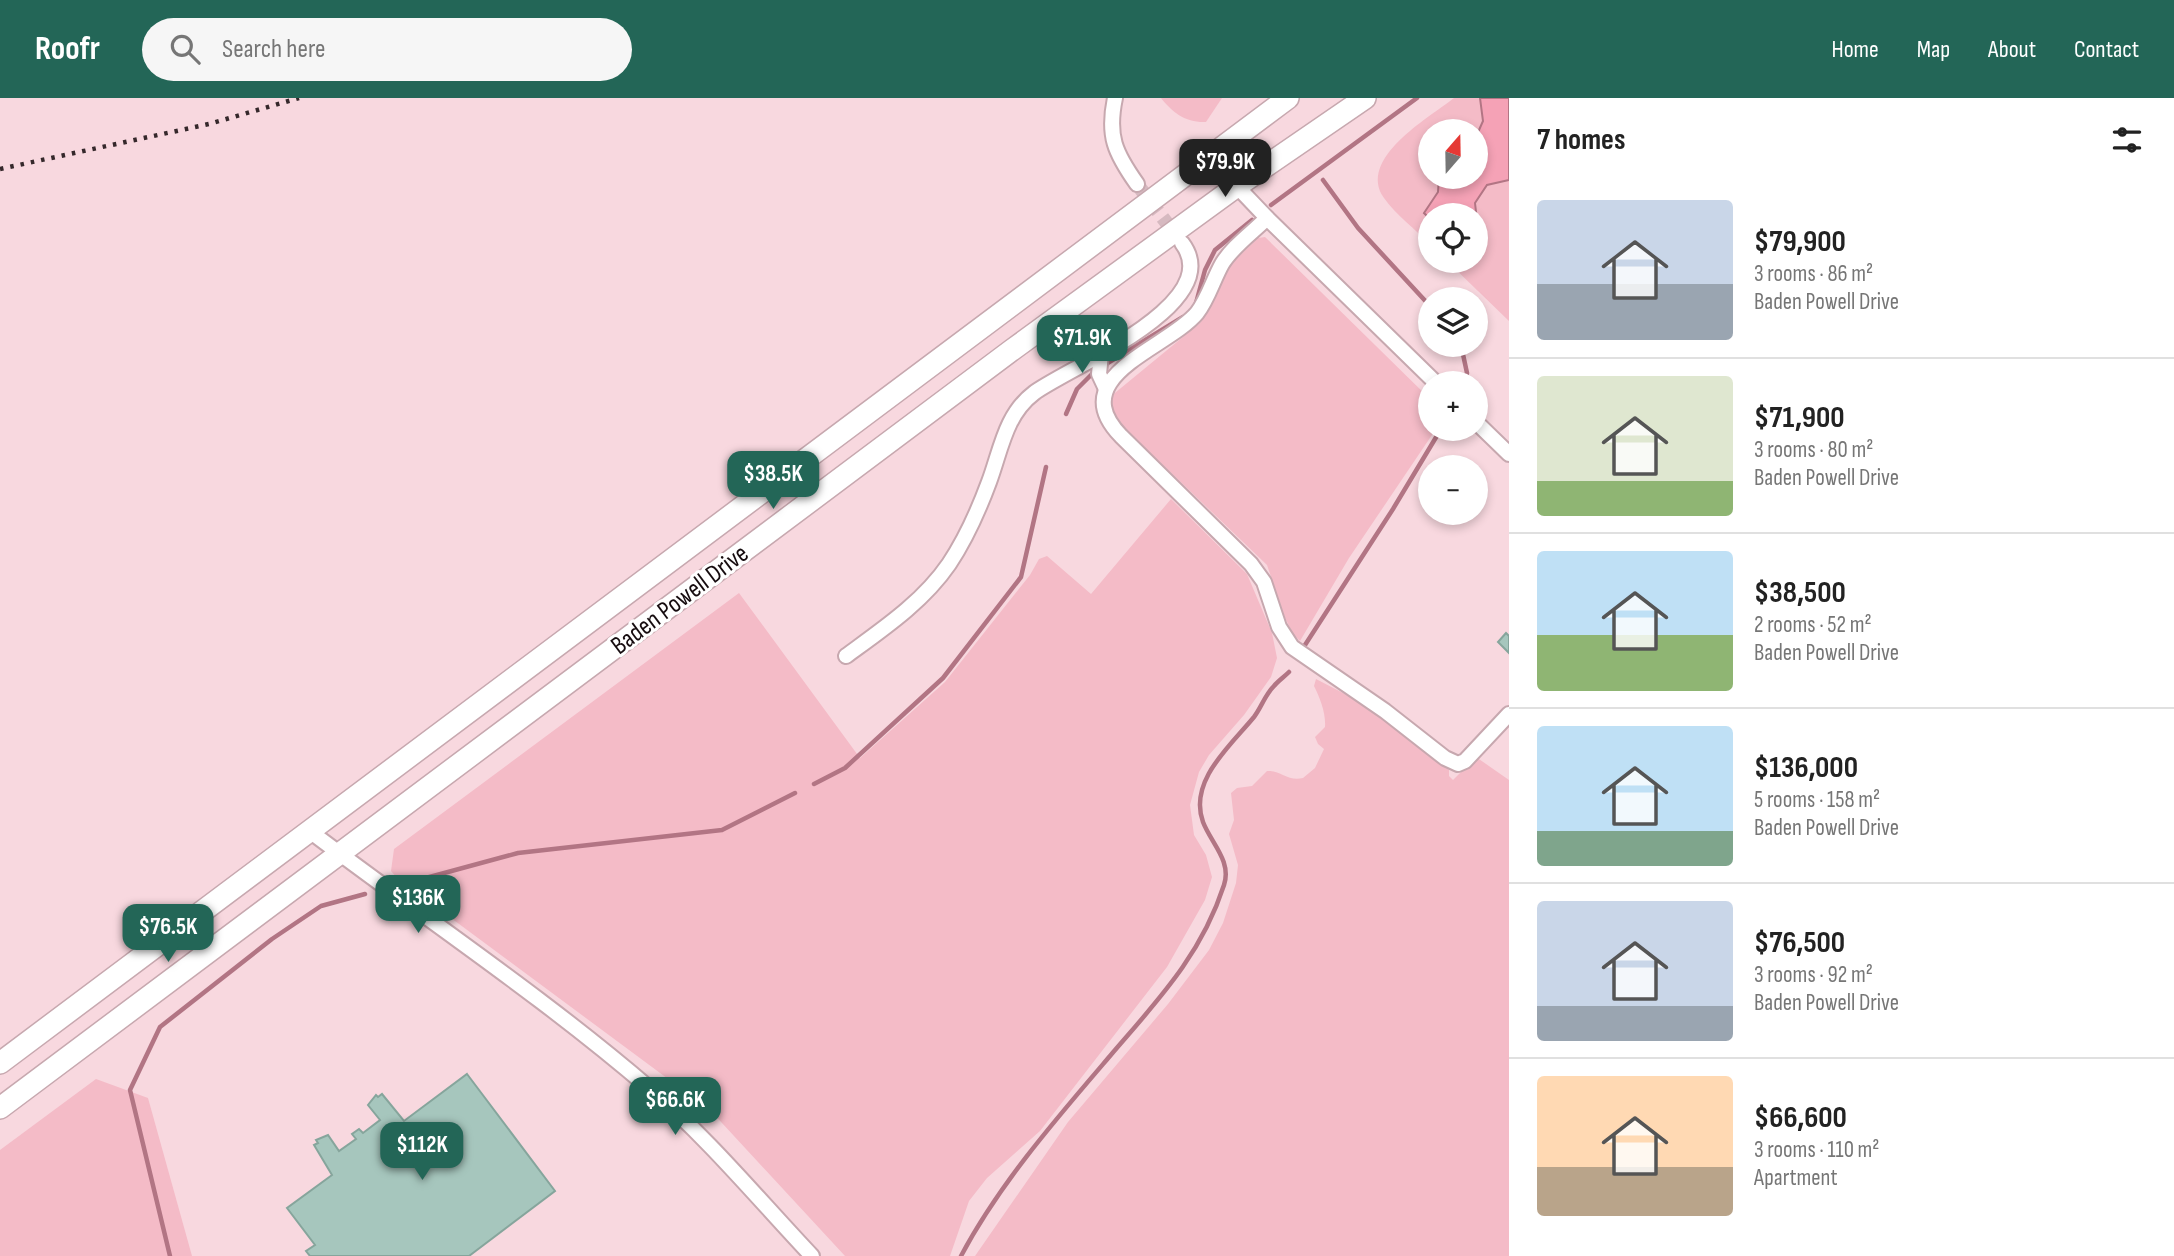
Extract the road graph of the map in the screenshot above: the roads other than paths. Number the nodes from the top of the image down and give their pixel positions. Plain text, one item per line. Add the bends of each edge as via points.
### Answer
1 (1115, 98) edge
2 (1288, 98) edge
3 (1364, 98) edge
4 (1208, 156) junction
5 (1137, 184) tunnel mouth
6 (1237, 186) junction
7 (1268, 218) junction
8 (1182, 243) tunnel mouth
9 (1101, 354) junction
10 (1424, 371) edge
11 (1106, 389) junction
12 (1488, 434) edge
13 (1509, 454) edge
14 (846, 656) dead end
15 (1509, 714) edge
16 (311, 832) junction
17 (340, 854) junction
18 (0, 1063) edge
19 (0, 1108) edge
20 (812, 1256) edge

1 - 5 street via 1111,119 1115,149
2 - 4 main road, Baden Powell Drive
3 - 6 main road, Baden Powell Drive
4 - 6 street
4 - 16 main road, Baden Powell Drive
6 - 7 street
6 - 17 main road, Baden Powell Drive
7 - 10 street
7 - 11 street via 1222,262 1199,311 1119,372
8 - 9 street via 1191,254 1191,272 1178,299 1152,322
9 - 11 street via 1099,374
9 - 14 street via 1033,394 1016,411 988,484 949,563 901,615
11 - 15 street via 1104,414 1113,427 1251,564 1264,582 1279,627 1292,647 1458,764
12 - 13 street
16 - 17 street
16 - 18 main road, Baden Powell Drive
17 - 19 main road, Baden Powell Drive
17 - 20 street via 548,1007 649,1088

